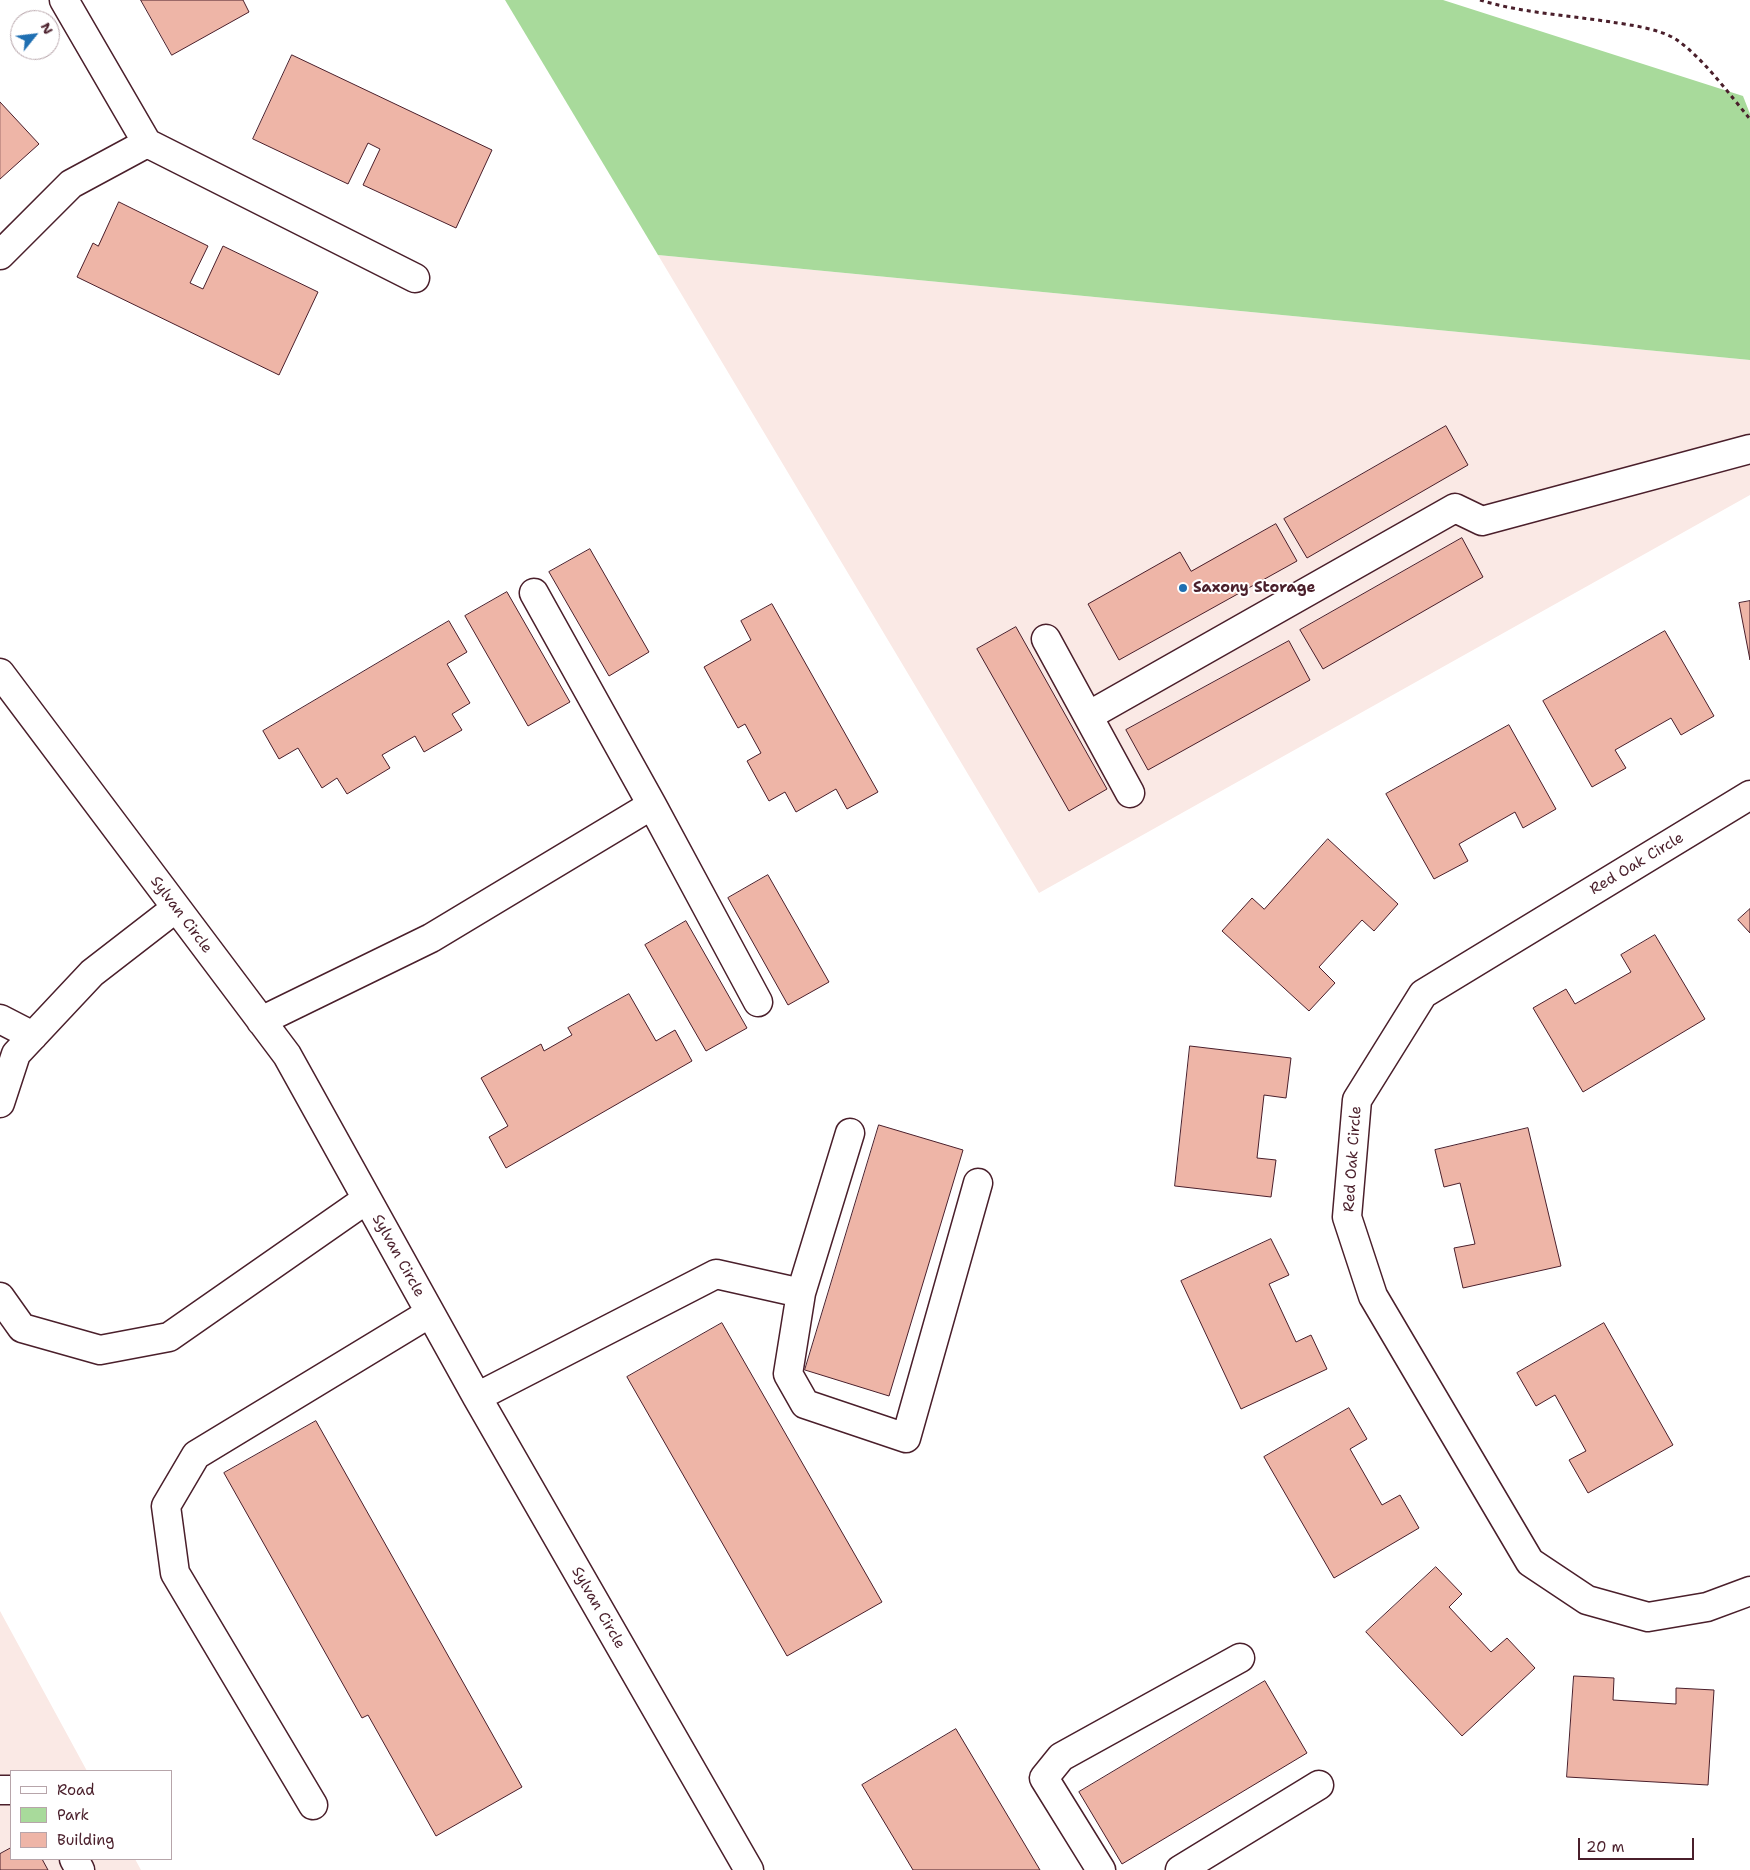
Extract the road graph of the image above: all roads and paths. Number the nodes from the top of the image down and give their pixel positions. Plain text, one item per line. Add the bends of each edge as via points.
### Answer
1 (64, 0) edge
2 (1480, 0) edge
3 (1750, 119) edge
4 (147, 143) junction
5 (0, 255) edge
6 (415, 278) dead end
7 (1750, 449) edge
8 (534, 593) dead end
9 (1046, 639) dead end
10 (0, 673) edge
11 (1088, 716) junction
12 (1130, 793) dead end
13 (1750, 795) edge
14 (652, 804) junction
15 (176, 908) junction
16 (758, 1002) dead end
17 (0, 1019) edge
18 (261, 1022) junction
19 (33, 1036) junction
20 (0, 1103) edge
21 (850, 1133) dead end
22 (978, 1183) dead end
23 (367, 1199) junction
24 (801, 1293) junction
25 (0, 1297) edge
26 (430, 1313) junction
27 (477, 1397) junction
28 (1750, 1591) edge
29 (1240, 1658) dead end
30 (1319, 1785) dead end
31 (312, 1805) dead end
32 (749, 1870) edge
33 (1101, 1870) edge
34 (1180, 1870) edge

1 - 4 street
2 - 3 path via 1504,7 1630,25 1676,39
4 - 5 street via 71,184
4 - 6 street
7 - 11 street via 1482,521 1455,508
8 - 14 street
9 - 11 street
10 - 15 street, Sylvan Circle
11 - 12 street
13 - 28 street, Red Oak Circle via 1423,994 1356,1100 1347,1217 1372,1296 1530,1562 1588,1600 1648,1617 1707,1607
14 - 16 street
14 - 18 street via 431,938
15 - 18 street, Sylvan Circle
15 - 19 street via 92,973
17 - 19 street
18 - 23 street, Sylvan Circle via 286,1056
19 - 20 street via 16,1054
21 - 24 street
22 - 24 street via 906,1438 805,1404 788,1374
23 - 25 street via 169,1336 100,1350 22,1328
23 - 26 street, Sylvan Circle
24 - 27 street via 716,1274
26 - 27 street, Sylvan Circle
26 - 31 street via 196,1455 166,1506 175,1573
27 - 32 street, Sylvan Circle
29 - 33 street via 1061,1757 1044,1778
30 - 34 street

